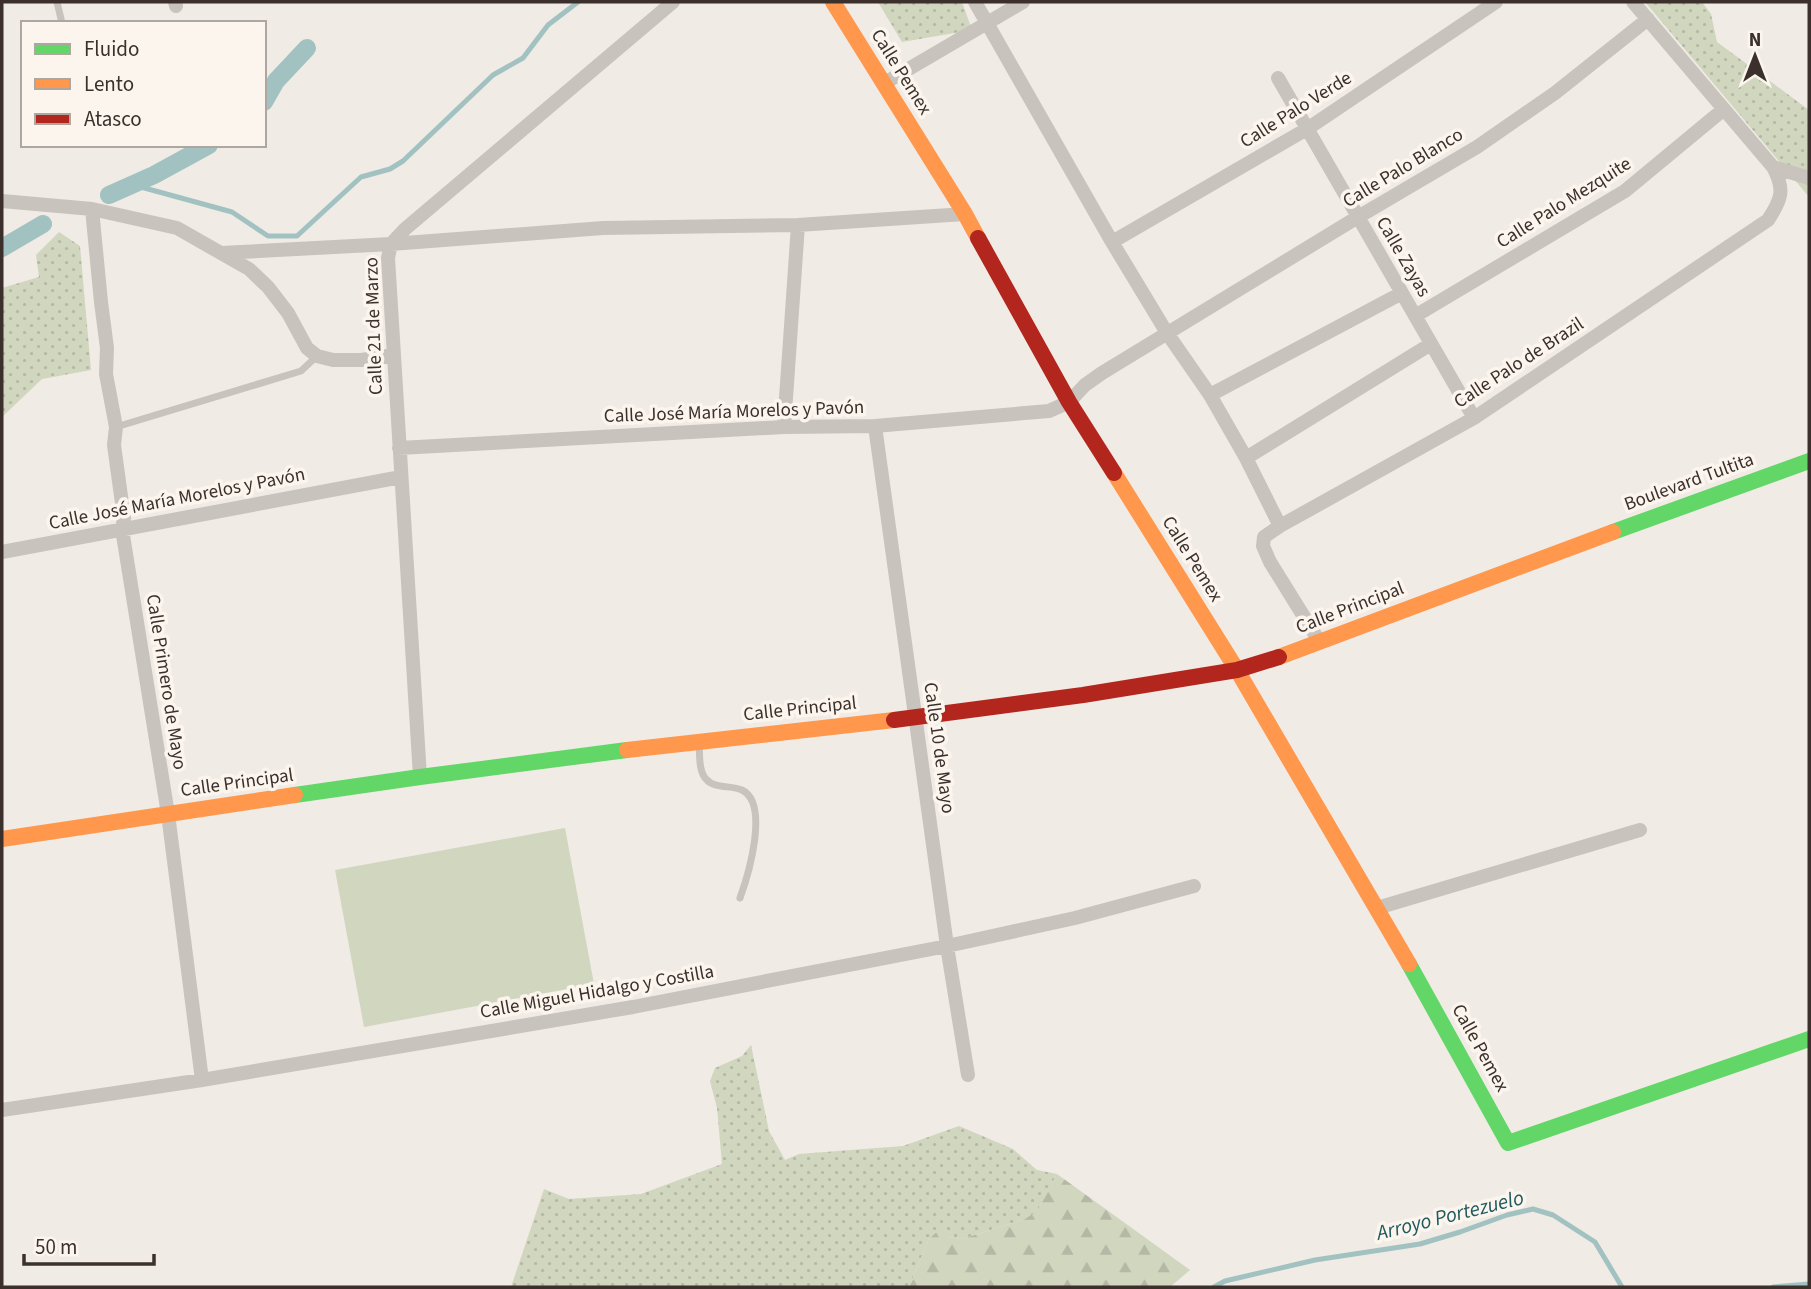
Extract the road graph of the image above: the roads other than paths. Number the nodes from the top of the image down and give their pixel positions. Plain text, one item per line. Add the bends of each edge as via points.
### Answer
1 (57, 2) edge
2 (673, 2) edge
3 (833, 2) edge
4 (975, 2) edge
5 (1023, 2) edge
6 (1496, 2) edge
7 (1633, 2) edge
8 (1648, 19) junction
9 (62, 21) edge
10 (986, 23) junction
11 (1278, 78) dead end
12 (883, 84) junction
13 (1724, 109) junction
14 (1307, 129) junction
15 (1773, 167) junction
16 (1809, 177) edge
17 (2, 201) edge
18 (92, 209) junction
19 (965, 214) junction
20 (1358, 216) junction
21 (798, 225) junction
22 (1112, 242) junction
23 (391, 244) junction
24 (221, 253) junction
25 (1402, 293) junction
26 (1415, 316) junction
27 (1167, 333) junction
28 (1432, 344) junction
29 (394, 355) junction
30 (317, 356) junction
31 (1210, 395) junction
32 (1069, 402) junction
33 (1474, 418) junction
34 (875, 426) junction
35 (116, 427) junction
36 (784, 427) junction
37 (399, 448) junction
38 (1246, 458) junction
39 (1809, 461) edge
40 (401, 477) junction
41 (1280, 526) junction
42 (122, 528) junction
43 (1582, 543) joint
44 (2, 552) edge
45 (1318, 642) junction
46 (1237, 670) junction
47 (915, 718) junction
48 (699, 741) junction
49 (419, 777) junction
50 (168, 814) junction
51 (1640, 830) dead end
52 (2, 839) edge
53 (1194, 886) dead end
54 (740, 898) dead end
55 (1377, 908) junction
56 (947, 946) junction
57 (1809, 1039) edge
58 (968, 1075) dead end
59 (202, 1080) junction
60 (2, 1111) edge

1 - 9 lane
2 - 23 street, Calle 21 de Marzo
3 - 12 street, Calle Pemex
4 - 10 street
5 - 10 street
6 - 14 street, Calle Palo Verde
7 - 8 street
8 - 13 street
8 - 20 street, Calle Palo Blanco via 1555,93 1477,147
10 - 12 street
10 - 22 street
11 - 14 street, Calle Zayas
12 - 19 street, Calle Pemex
13 - 15 street
13 - 26 street, Calle Palo Mezquite via 1625,191
14 - 20 street, Calle Zayas
14 - 22 street, Calle Palo Verde
15 - 16 street
15 - 33 street, Calle Palo de Brazil via 1781,190 1768,220
17 - 18 street
18 - 24 street via 177,228
18 - 35 street, Calle Primero de Mayo via 106,374
19 - 21 street
19 - 32 street, Calle Pemex
20 - 25 street, Calle Zayas
20 - 27 street, Calle Palo Blanco
21 - 23 street via 603,228
21 - 36 street
22 - 27 street
23 - 24 street
23 - 29 street, Calle 21 de Marzo
24 - 30 street via 268,287 307,348
25 - 26 street, Calle Zayas
25 - 31 street
26 - 28 street, Calle Zayas
27 - 31 street
27 - 32 street, Calle Palo Blanco via 1093,379
28 - 33 street, Calle Zayas
28 - 38 street
29 - 30 street via 361,360
29 - 37 street, Calle 21 de Marzo
30 - 35 lane via 301,371
31 - 38 street
32 - 34 street, Calle José María Morelos y Pavón via 1048,411
32 - 46 street, Calle Pemex
33 - 41 street, Calle Palo de Brazil
34 - 36 street, Calle José María Morelos y Pavón
34 - 47 street, Calle 10 de Mayo
35 - 42 street, Calle Primero de Mayo
36 - 37 street, Calle José María Morelos y Pavón
37 - 40 street, Calle 21 de Marzo
38 - 41 street
39 - 43 street, Boulevard Tultita
40 - 42 street, Calle José María Morelos y Pavón
40 - 49 street, Calle 21 de Marzo
41 - 45 street, Calle Palo de Brazil via 1264,537 1263,546
42 - 44 street, Calle José María Morelos y Pavón
42 - 50 street, Calle Primero de Mayo
43 - 45 street, Calle Principal
45 - 46 street, Calle Principal
46 - 47 street, Calle Principal
46 - 55 street, Calle Pemex
47 - 48 street, Calle Principal
47 - 56 street, Calle 10 de Mayo
48 - 49 street, Calle Principal
48 - 54 lane via 706,779 743,790 754,804 754,845
49 - 50 street, Calle Principal
50 - 52 street, Calle Principal
50 - 59 street, Calle Primero de Mayo
51 - 55 street
53 - 56 street, Calle Miguel Hidalgo y Costilla
55 - 57 street, Calle Pemex via 1508,1143
56 - 58 street, Calle 10 de Mayo
56 - 59 street, Calle Miguel Hidalgo y Costilla via 633,1007
59 - 60 street, Calle Miguel Hidalgo y Costilla

